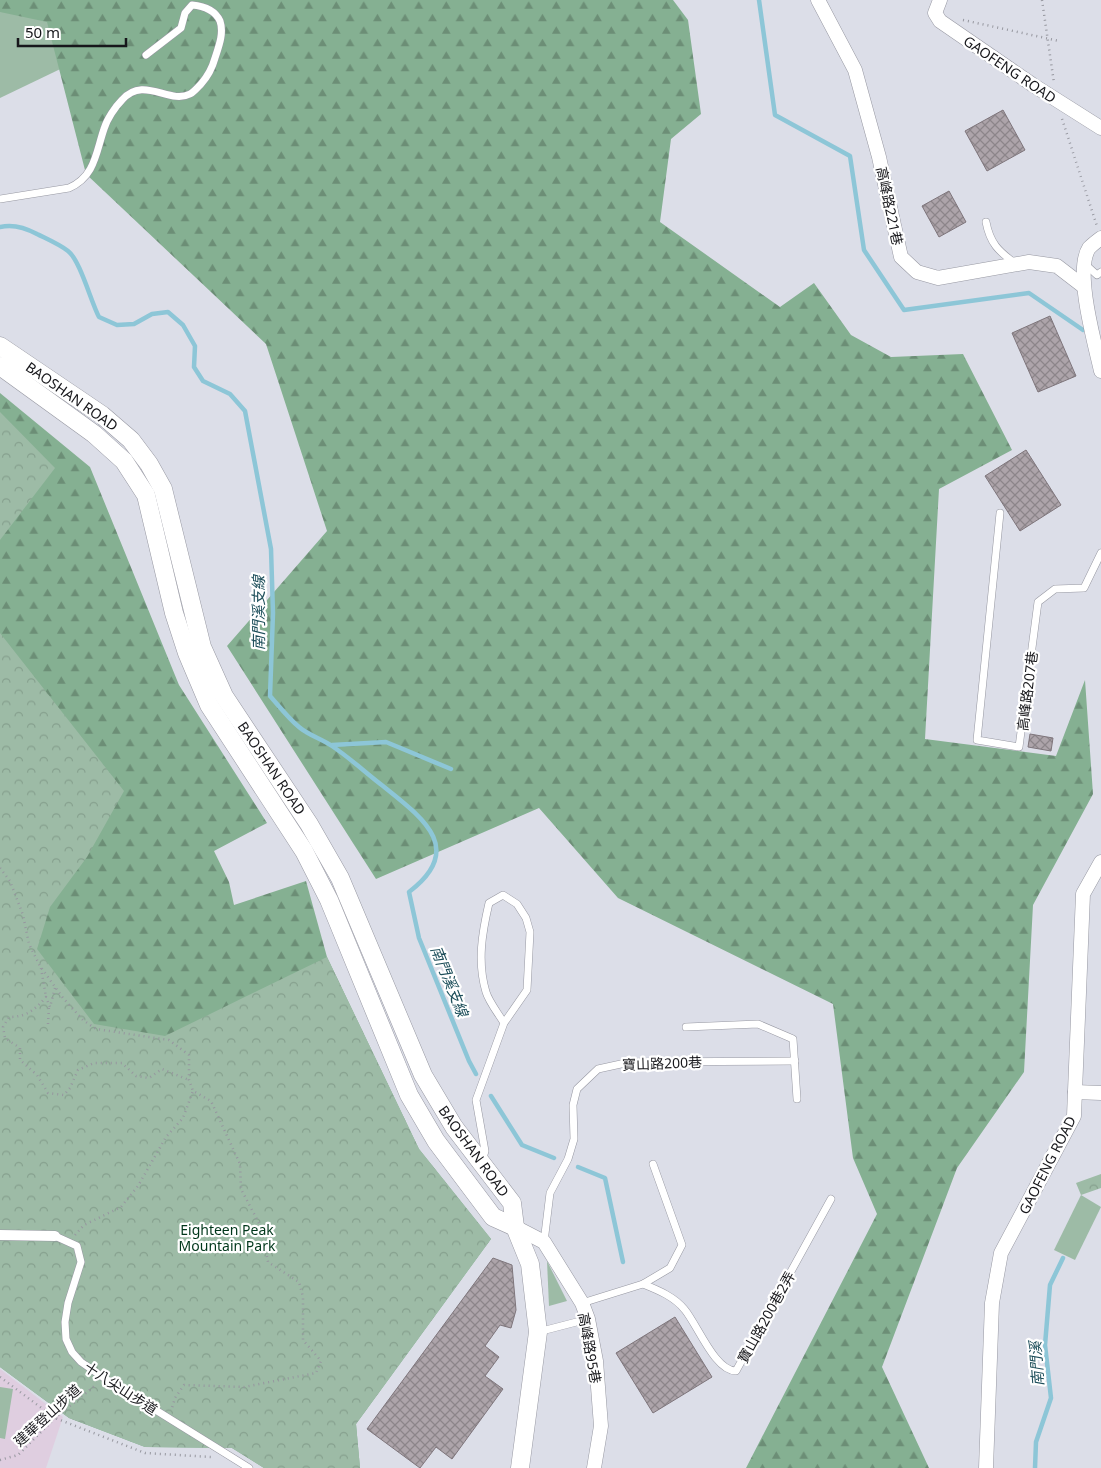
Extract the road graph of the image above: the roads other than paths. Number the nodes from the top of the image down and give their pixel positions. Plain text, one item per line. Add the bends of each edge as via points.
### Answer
1 (818, 0) edge
2 (938, 7) edge
3 (146, 55) dead end
4 (1101, 128) edge
5 (0, 199) edge
6 (986, 222) dead end
7 (1101, 238) edge
8 (1084, 263) junction
9 (1016, 264) junction
10 (1101, 272) edge
11 (1083, 286) junction
12 (0, 346) edge
13 (0, 366) edge
14 (1101, 371) edge
15 (1000, 513) dead end
16 (1101, 552) edge
17 (1101, 862) edge
18 (504, 1022) junction
19 (686, 1027) dead end
20 (796, 1061) junction
21 (1075, 1092) junction
22 (1101, 1093) edge
23 (796, 1099) dead end
24 (482, 1164) junction
25 (653, 1164) dead end
26 (830, 1199) dead end
27 (515, 1227) junction
28 (0, 1235) edge
29 (55, 1236) joint
30 (544, 1242) junction
31 (642, 1284) junction
32 (582, 1303) junction
33 (588, 1319) junction
34 (538, 1332) junction
35 (249, 1468) edge
36 (520, 1468) edge
37 (594, 1468) edge
38 (986, 1468) edge

1 - 9 street, 高峰路221巷 via 855,70 879,157 901,257 917,272 938,278
2 - 4 street, GAOFENG ROAD via 940,21
3 - 5 lane via 181,28 185,13 192,5 203,6 217,16 221,24 221,41 211,71 191,94 179,97 144,89 123,99 109,119 87,176 79,184
6 - 9 lane via 989,238
7 - 8 street via 1089,249
8 - 10 lane via 1097,275
8 - 11 street
9 - 11 street, 高峰路221巷 via 1029,262 1057,266
11 - 14 street
12 - 24 street, BAOSHAN ROAD via 102,415 131,440 149,464 163,489 202,647 224,696 309,824 340,878 423,1075 454,1127
13 - 27 street, BAOSHAN ROAD via 94,434 124,461 146,495 174,613 209,705 304,851 329,900 409,1095 436,1141 493,1217
15 - 16 lane, 高峰路207巷 via 976,740 1019,747 1038,602 1055,589 1084,588
17 - 21 street, GAOFENG ROAD via 1084,894
18 - 18 lane via 527,990 530,932 517,904 503,895 489,903 481,936 481,964 486,994
18 - 24 lane via 476,1100 485,1151
19 - 20 lane via 758,1024 793,1039
20 - 23 lane
20 - 30 lane, 寶山路200巷 via 630,1062 598,1069 577,1089 573,1105 574,1140 550,1193
21 - 22 street
21 - 38 street, GAOFENG ROAD via 1074,1116 1001,1253 992,1303
24 - 27 street, BAOSHAN ROAD via 512,1204
25 - 31 lane via 682,1245 670,1268
26 - 31 lane, 寶山路200巷2弄 via 736,1371 729,1371 720,1364 685,1309 665,1294
27 - 30 street
27 - 34 street, BAOSHAN ROAD via 530,1264
28 - 29 street, 十八尖山步道
29 - 35 lane, 十八尖山步道 via 77,1246 82,1262 65,1322 66,1340 81,1362
30 - 32 street, 高峰路95巷
31 - 32 lane
32 - 33 street, 高峰路95巷
33 - 34 lane
33 - 37 street, 高峰路95巷 via 596,1361 600,1426
34 - 36 street, BAOSHAN ROAD

